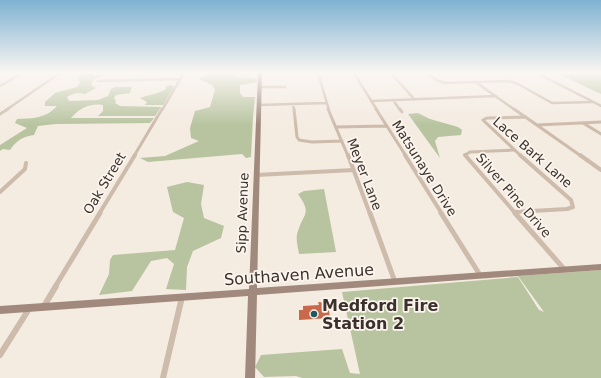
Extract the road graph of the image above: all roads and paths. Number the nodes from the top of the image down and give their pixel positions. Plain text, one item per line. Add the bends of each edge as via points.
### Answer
1 (34, 91) edge
2 (173, 91) edge
3 (260, 91) edge
4 (323, 91) edge
5 (365, 91) edge
6 (407, 91) edge
7 (489, 91) edge
8 (530, 91) edge
9 (572, 91) edge
10 (497, 96) junction
11 (414, 99) junction
12 (393, 100) junction
13 (371, 101) junction
14 (594, 102) junction
15 (326, 103) junction
16 (293, 104) junction
17 (259, 105) junction
18 (601, 106) edge
19 (402, 112) dead end
20 (0, 114) edge
21 (526, 117) junction
22 (601, 122) edge
23 (583, 123) junction
24 (537, 125) junction
25 (387, 126) junction
26 (336, 127) junction
27 (601, 134) edge
28 (342, 141) junction
29 (514, 150) junction
30 (26, 163) dead end
31 (354, 170) junction
32 (601, 170) edge
33 (256, 175) junction
34 (0, 192) edge
35 (514, 212) junction
36 (601, 267) edge
37 (565, 270) junction
38 (480, 275) junction
39 (395, 282) junction
40 (252, 293) junction
41 (182, 298) junction
42 (44, 306) junction
43 (29, 308) junction
44 (0, 310) edge
45 (0, 355) edge
46 (164, 378) edge
47 (250, 378) edge

1 - 20 street
2 - 42 street, Oak Street
3 - 17 street, Sipp Avenue
4 - 15 street, Meyer Lane
5 - 13 street, Matsunaye Drive
6 - 11 street
7 - 10 street
8 - 14 street via 552,103
9 - 14 street
10 - 11 street
10 - 21 street
11 - 12 street
12 - 13 street
12 - 19 street
13 - 25 street, Matsunaye Drive
14 - 18 street
15 - 16 street
15 - 26 street, Meyer Lane
16 - 17 street
16 - 28 street via 299,140
17 - 33 street, Sipp Avenue
21 - 24 street
21 - 29 street, Lace Bark Lane via 483,120
22 - 23 street
23 - 24 street
23 - 27 street
24 - 32 street
25 - 26 street
25 - 38 street, Matsunaye Drive
26 - 28 street, Meyer Lane
28 - 31 street, Meyer Lane
29 - 35 street, Silver Pine Drive via 470,152 465,155
29 - 35 street, Lace Bark Lane via 573,203 573,207 567,209
30 - 34 street via 25,169
31 - 33 street
31 - 39 street, Meyer Lane
33 - 40 street, Sipp Avenue
35 - 37 street, Silver Pine Drive
36 - 37 street, Southaven Avenue
37 - 38 street, Southaven Avenue
38 - 39 street, Southaven Avenue
39 - 40 street, Southaven Avenue
40 - 41 street, Southaven Avenue
40 - 47 street, Sipp Avenue
41 - 42 street, Southaven Avenue
41 - 46 street
42 - 43 street, Southaven Avenue
43 - 44 street, Southaven Avenue
43 - 45 street

